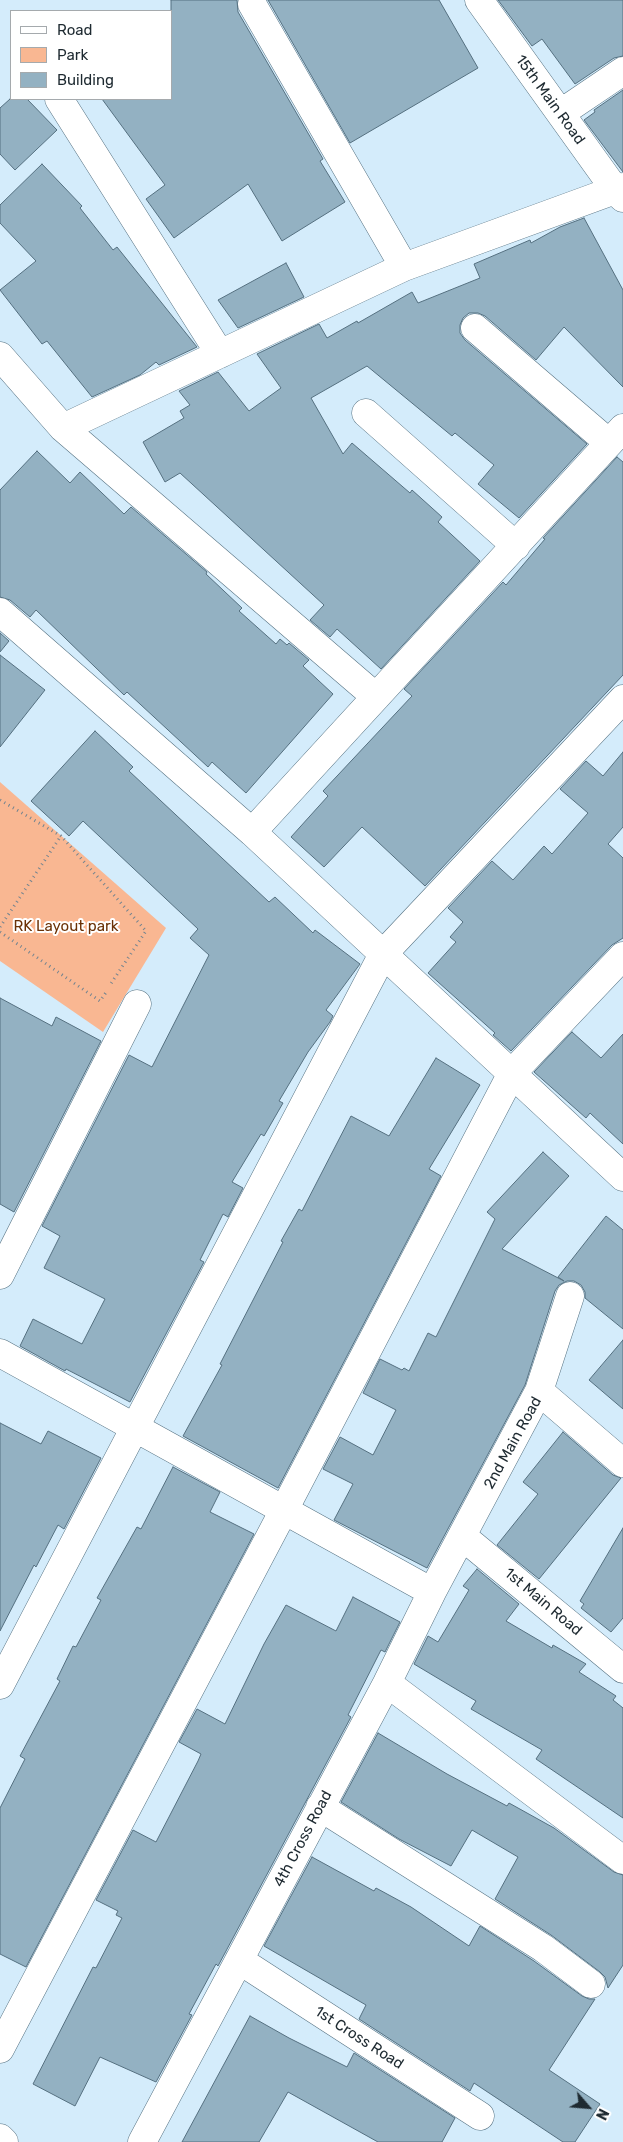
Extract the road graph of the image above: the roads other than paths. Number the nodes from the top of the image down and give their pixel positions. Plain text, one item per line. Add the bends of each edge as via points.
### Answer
1 (479, 0) edge
2 (252, 4) dead end
3 (623, 71) edge
4 (60, 100) edge
5 (560, 114) junction
6 (621, 192) edge
7 (404, 267) junction
8 (475, 328) dead end
9 (220, 354) junction
10 (0, 356) edge
11 (366, 413) dead end
12 (63, 428) junction
13 (616, 435) edge
14 (516, 546) junction
15 (0, 612) edge
16 (376, 697) junction
17 (623, 699) edge
18 (252, 832) junction
19 (384, 954) junction
20 (623, 956) edge
21 (137, 1004) dead end
22 (512, 1073) junction
23 (623, 1176) edge
24 (0, 1275) edge
25 (570, 1296) dead end
26 (0, 1353) edge
27 (539, 1391) junction
28 (136, 1428) junction
29 (623, 1463) edge
30 (284, 1510) junction
31 (462, 1536) junction
32 (432, 1592) junction
33 (623, 1669) edge
34 (387, 1683) junction
35 (0, 1685) edge
36 (320, 1807) junction
37 (623, 1860) edge
38 (239, 1960) junction
39 (591, 1984) dead end
40 (0, 2049) edge
41 (480, 2116) dead end
42 (0, 2138) edge
43 (4, 2142) edge
44 (142, 2142) edge

1 - 5 street, 15th Main Road
2 - 7 street
3 - 5 street
4 - 9 street
5 - 6 street, 15th Main Road
6 - 7 street
7 - 9 street
8 - 13 street
9 - 12 street
10 - 12 street
11 - 14 street
12 - 16 street
13 - 14 street
14 - 16 street
15 - 18 street
16 - 18 street
17 - 19 street
18 - 19 street
19 - 22 street
19 - 28 street
20 - 22 street
21 - 24 street
22 - 23 street
22 - 30 street
25 - 27 street
26 - 28 street
27 - 29 street, 2nd Main Road
27 - 31 street, 2nd Main Road
28 - 30 street
28 - 35 street
30 - 32 street
30 - 40 street
31 - 32 street, 4th Cross Road
31 - 33 street, 1st Main Road
32 - 34 street, 4th Cross Road
34 - 36 street, 4th Cross Road
34 - 37 street
36 - 38 street, 4th Cross Road
36 - 39 street via 543,1948
38 - 41 street, 1st Cross Road
38 - 44 street, 4th Cross Road
42 - 43 street

